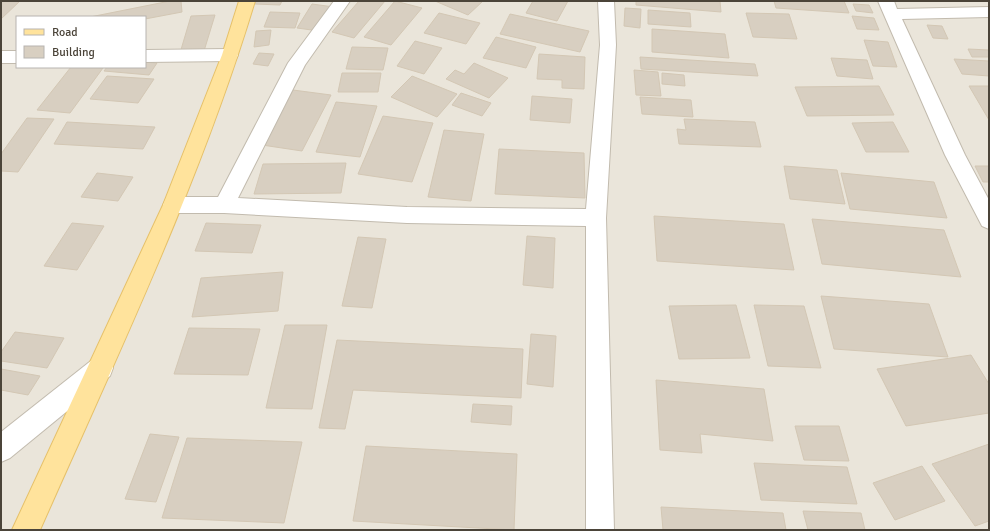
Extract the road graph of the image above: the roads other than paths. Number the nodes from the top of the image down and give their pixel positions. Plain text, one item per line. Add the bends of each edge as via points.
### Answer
1 (247, 1) edge
2 (342, 1) edge
3 (606, 1) edge
4 (890, 7) edge
5 (989, 12) edge
6 (230, 55) junction
7 (146, 56) edge
8 (1, 57) edge
9 (16, 57) edge
10 (173, 205) junction
11 (224, 205) junction
12 (596, 218) junction
13 (989, 220) edge
14 (101, 368) junction
15 (1, 449) edge
16 (26, 530) edge
17 (600, 530) edge

1 - 6 main road
2 - 11 street via 297,63
3 - 12 street via 608,45
4 - 5 street
4 - 13 street via 955,156
6 - 7 street
6 - 10 main road
8 - 9 street
10 - 11 street
10 - 14 main road
11 - 12 street via 407,215
12 - 17 street
14 - 15 street
14 - 16 main road

